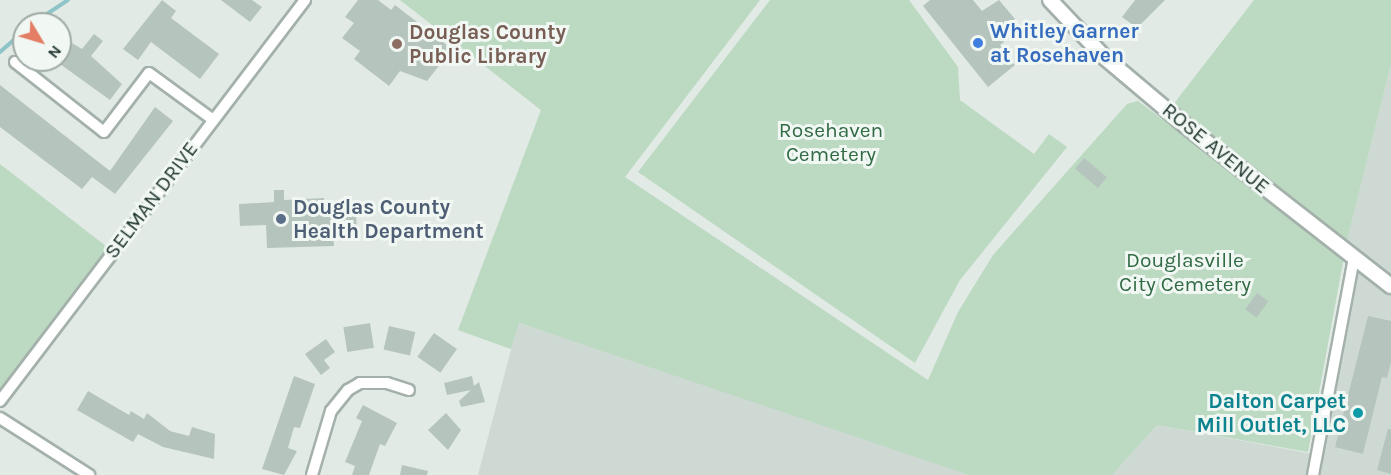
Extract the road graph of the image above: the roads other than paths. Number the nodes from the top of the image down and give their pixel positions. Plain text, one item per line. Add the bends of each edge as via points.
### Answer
1 (305, 0) edge
2 (1050, 0) edge
3 (28, 72) edge
4 (212, 119) junction
5 (1354, 257) junction
6 (1391, 286) edge
7 (409, 390) dead end
8 (0, 401) edge
9 (0, 418) edge
10 (88, 475) edge
11 (312, 475) edge
12 (1313, 475) edge

1 - 4 street, SELMAN DRIVE
2 - 5 street, ROSE AVENUE via 1104,57
3 - 4 street via 104,132 149,73
4 - 8 street, SELMAN DRIVE
5 - 6 street, ROSE AVENUE
5 - 12 street
7 - 11 street via 387,383 360,383 348,390 330,411
9 - 10 street

